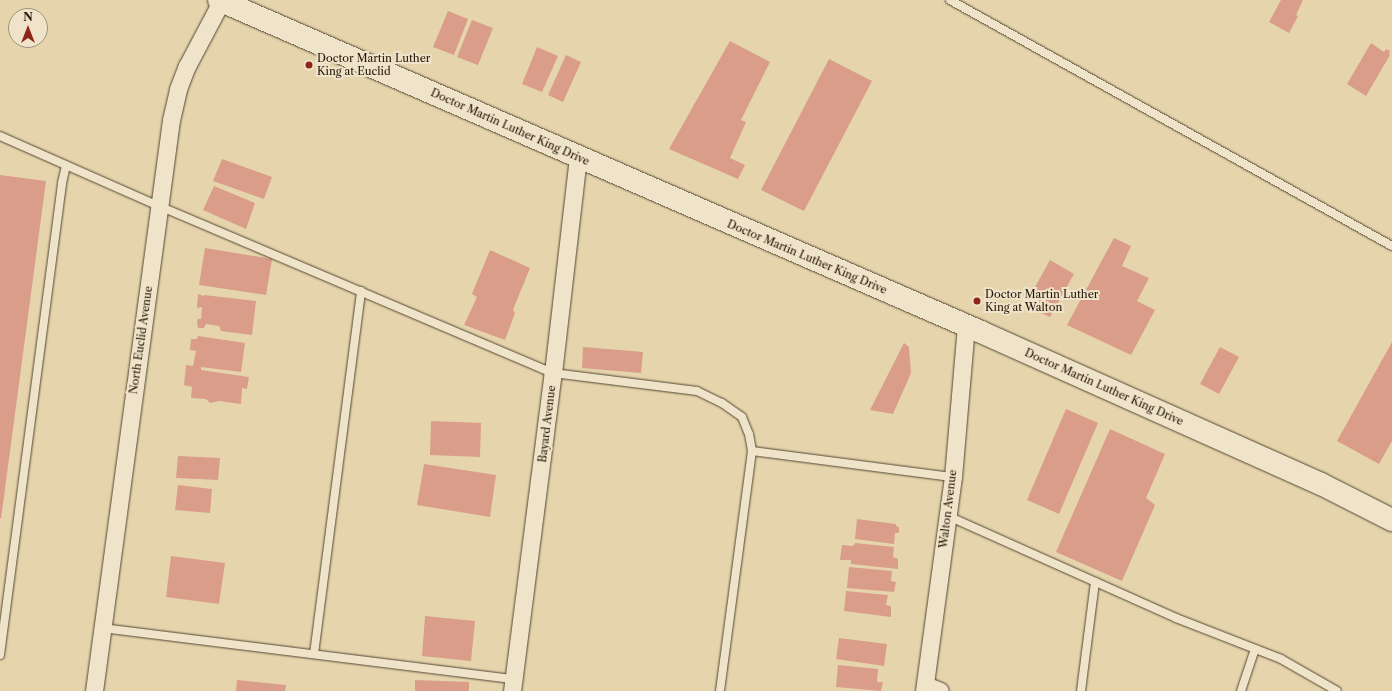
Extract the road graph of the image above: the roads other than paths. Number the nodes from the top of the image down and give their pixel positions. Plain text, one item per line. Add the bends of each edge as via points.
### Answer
1 (221, 0) edge
2 (950, 0) edge
3 (0, 136) edge
4 (578, 157) junction
5 (66, 165) junction
6 (159, 206) junction
7 (1392, 246) edge
8 (361, 291) junction
9 (966, 326) junction
10 (554, 373) junction
11 (752, 451) junction
12 (953, 476) junction
13 (948, 516) junction
14 (1392, 520) edge
15 (1095, 582) junction
16 (102, 628) junction
17 (1255, 649) junction
18 (314, 654) junction
19 (0, 655) edge
20 (513, 685) edge
21 (930, 689) edge
22 (94, 691) edge
23 (720, 691) edge
24 (1081, 691) edge
25 (1241, 691) edge
26 (1338, 691) edge

1 - 4 main road, Doctor Martin Luther King Drive
1 - 6 street, North Euclid Avenue via 178,89
2 - 7 lane
3 - 5 lane
4 - 9 main road, Doctor Martin Luther King Drive
4 - 10 street, Bayard Avenue
5 - 6 lane
5 - 19 lane
6 - 8 lane
6 - 16 street, North Euclid Avenue
8 - 10 lane
8 - 18 lane
9 - 12 street, Walton Avenue
9 - 14 main road, Doctor Martin Luther King Drive via 1321,484
10 - 11 lane via 697,391 722,403 742,417
10 - 20 street, Bayard Avenue
11 - 12 lane
11 - 23 lane
12 - 13 street, Walton Avenue
13 - 15 lane
13 - 21 street, Walton Avenue
15 - 17 lane
15 - 24 lane
16 - 18 lane
16 - 22 street, North Euclid Avenue
17 - 25 lane
17 - 26 lane via 1281,659
18 - 20 lane

